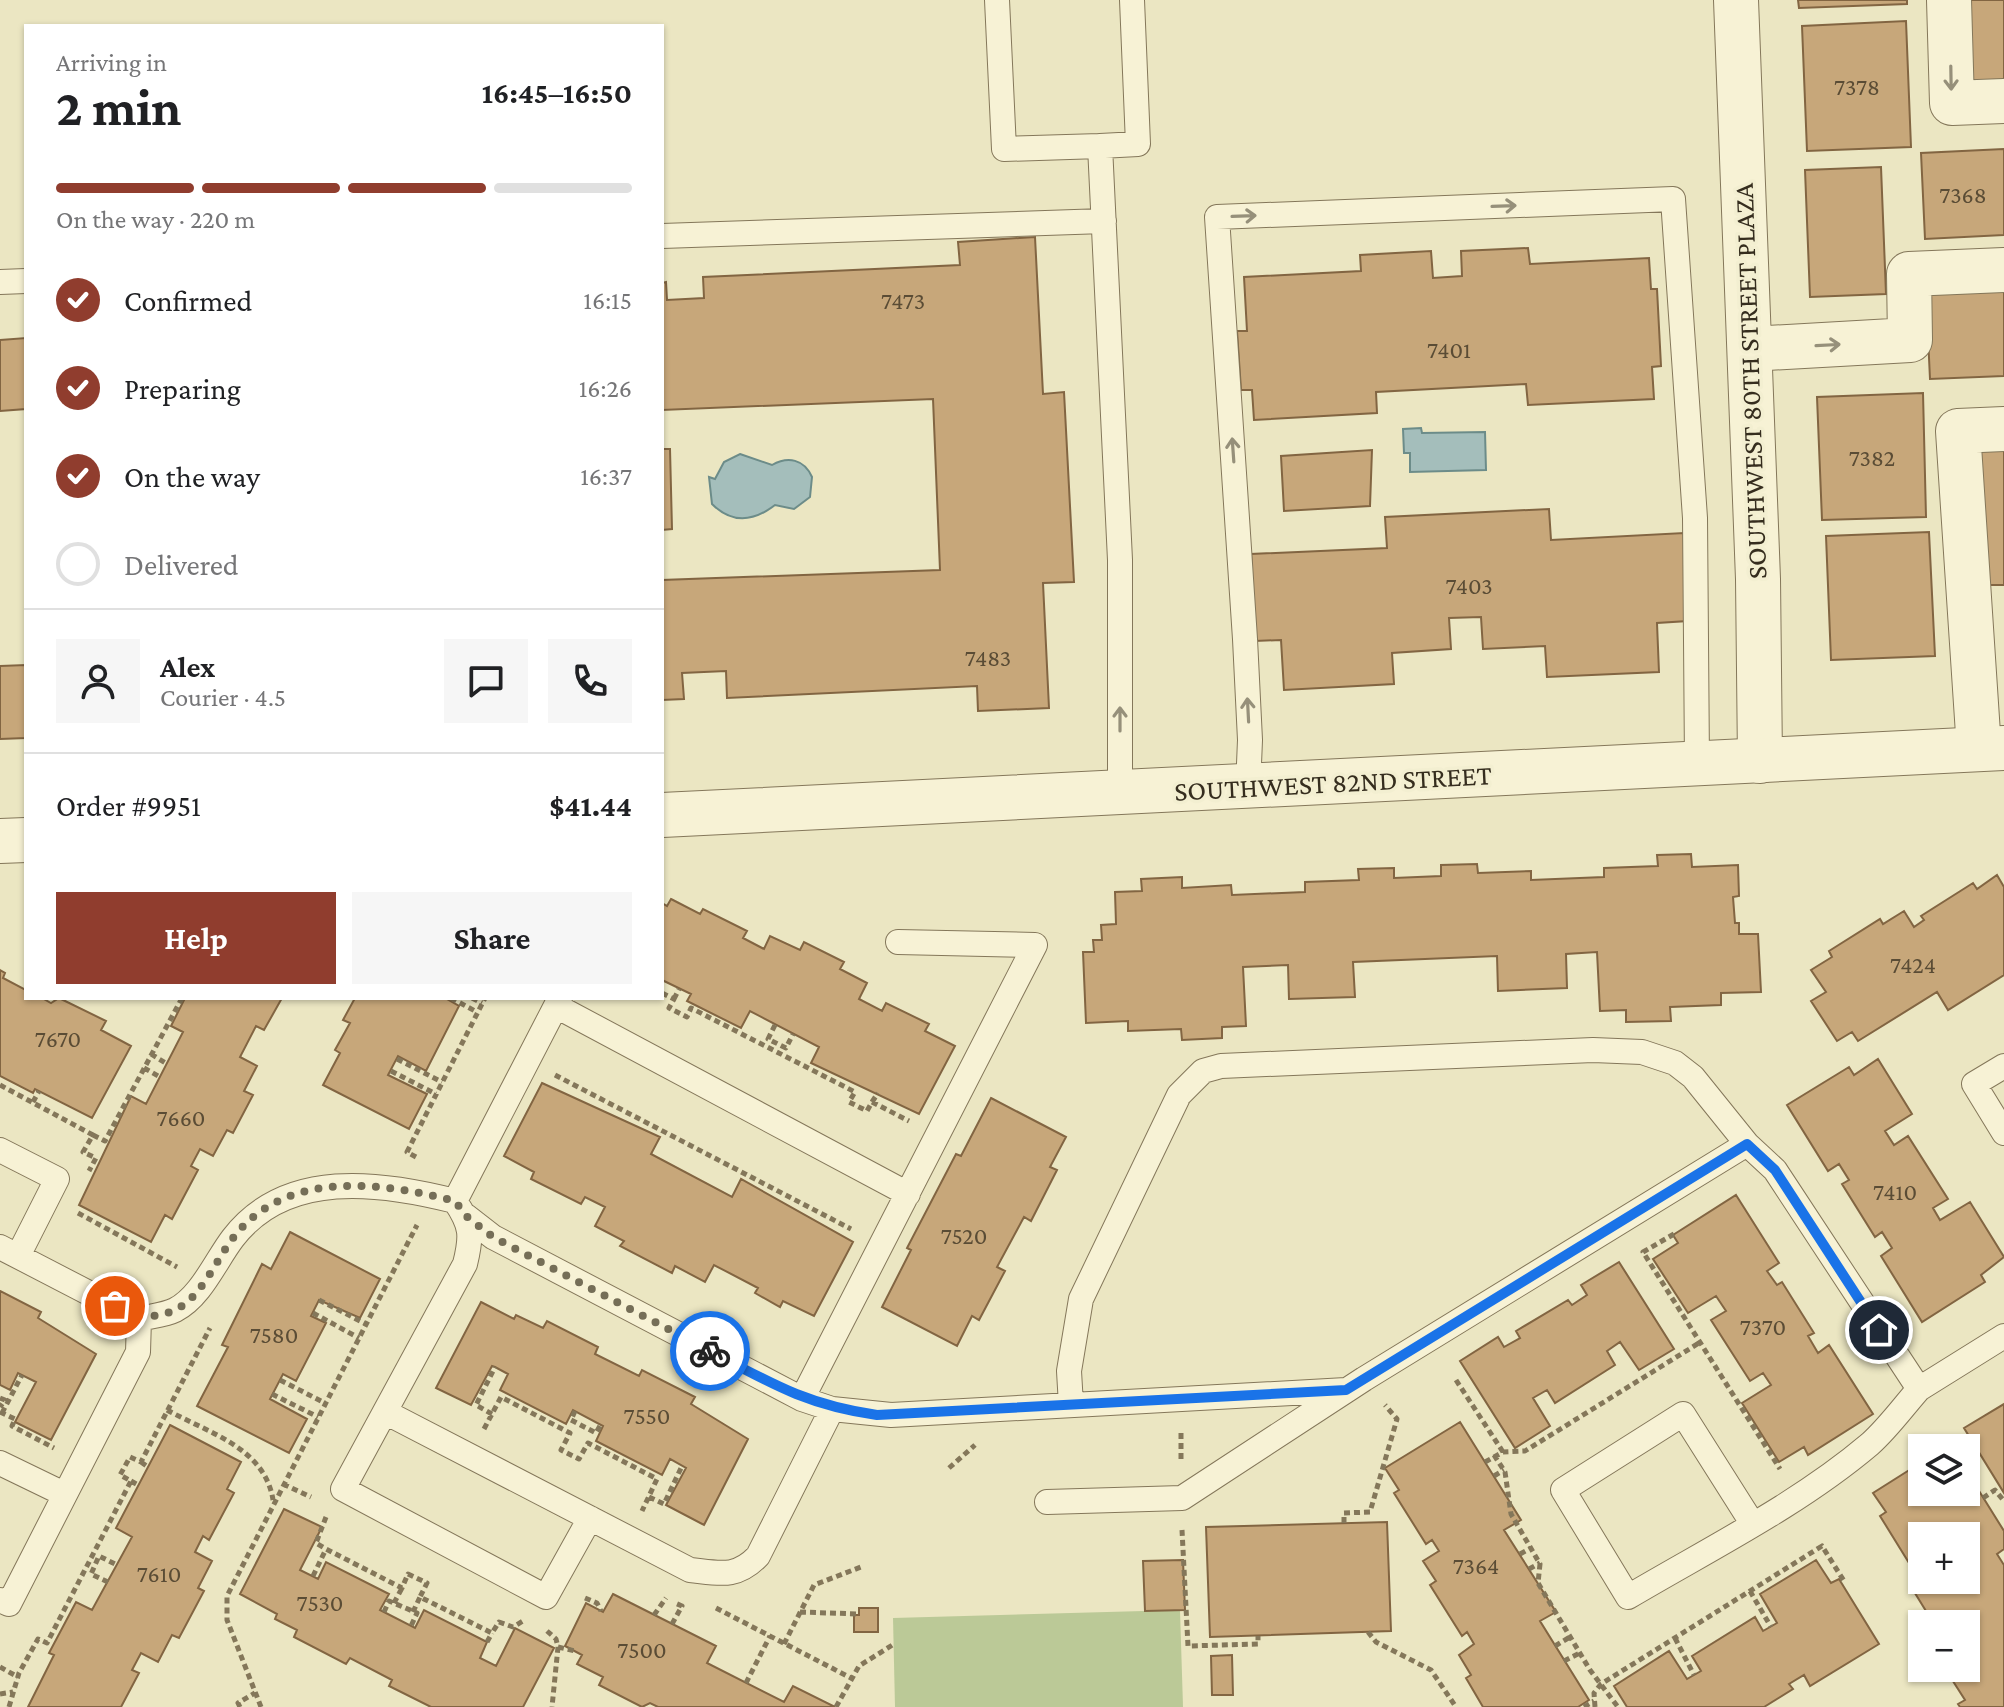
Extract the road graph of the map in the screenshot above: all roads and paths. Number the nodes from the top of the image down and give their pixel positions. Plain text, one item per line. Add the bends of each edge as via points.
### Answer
1 (997, 0) edge
2 (1132, 0) edge
3 (1736, 0) edge
4 (1949, 0) edge
5 (2004, 101) edge
6 (1100, 146) junction
7 (1104, 221) junction
8 (664, 236) edge
9 (2004, 270) edge
10 (24, 281) edge
11 (0, 282) edge
12 (1750, 349) junction
13 (2004, 429) edge
14 (1991, 749) edge
15 (1760, 761) junction
16 (1697, 763) junction
17 (1248, 788) junction
18 (1120, 794) junction
19 (664, 815) edge
20 (24, 840) edge
21 (0, 841) edge
22 (898, 942) dead end
23 (679, 989) dead end
24 (664, 994) edge
25 (674, 999) junction
26 (181, 1000) edge
27 (455, 1000) edge
28 (483, 1001) edge
29 (558, 1002) edge
30 (477, 1012) junction
31 (775, 1025) dead end
32 (793, 1034) dead end
33 (777, 1043) junction
34 (773, 1050) junction
35 (151, 1054) junction
36 (397, 1059) dead end
37 (167, 1064) dead end
38 (2004, 1066) edge
39 (144, 1068) junction
40 (391, 1071) dead end
41 (547, 1071) dead end
42 (160, 1077) dead end
43 (442, 1082) junction
44 (39, 1091) dead end
45 (878, 1093) dead end
46 (436, 1094) junction
47 (33, 1102) dead end
48 (872, 1102) junction
49 (918, 1125) dead end
50 (2004, 1133) edge
51 (93, 1135) dead end
52 (1747, 1144) junction
53 (0, 1150) edge
54 (429, 1164) dead end
55 (908, 1194) junction
56 (460, 1208) junction
57 (422, 1217) dead end
58 (1674, 1234) dead end
59 (861, 1235) dead end
60 (9, 1251) edge
61 (319, 1300) dead end
62 (313, 1313) dead end
63 (215, 1318) dead end
64 (139, 1319) junction
65 (366, 1324) junction
66 (2004, 1336) edge
67 (359, 1338) junction
68 (1699, 1343) junction
69 (495, 1367) dead end
70 (22, 1375) dead end
71 (280, 1380) dead end
72 (1456, 1380) dead end
73 (1919, 1389) junction
74 (1346, 1390) junction
75 (272, 1394) dead end
76 (0, 1398) edge
77 (802, 1399) junction
78 (325, 1403) junction
79 (1071, 1405) junction
80 (832, 1409) junction
81 (167, 1410) junction
82 (1, 1411) edge
83 (575, 1411) dead end
84 (385, 1412) junction
85 (492, 1414) junction
86 (318, 1417) junction
87 (1397, 1419) dead end
88 (575, 1422) junction
89 (601, 1424) dead end
90 (593, 1432) junction
91 (570, 1433) junction
92 (481, 1435) dead end
93 (588, 1443) junction
94 (55, 1448) dead end
95 (1503, 1452) junction
96 (1494, 1455) junction
97 (141, 1462) junction
98 (1485, 1462) dead end
99 (1794, 1462) dead end
100 (0, 1463) edge
101 (682, 1466) dead end
102 (148, 1467) dead end
103 (1504, 1470) junction
104 (1494, 1476) dead end
105 (131, 1481) junction
106 (283, 1484) junction
107 (138, 1485) dead end
108 (64, 1494) junction
109 (649, 1497) junction
110 (1983, 1498) dead end
111 (2004, 1501) edge
112 (274, 1502) junction
113 (1047, 1502) dead end
114 (321, 1504) dead end
115 (325, 1511) dead end
116 (590, 1518) junction
117 (639, 1519) dead end
118 (1182, 1521) dead end
119 (1344, 1523) dead end
120 (1752, 1523) junction
121 (1531, 1548) junction
122 (326, 1549) junction
123 (1520, 1554) dead end
124 (92, 1562) junction
125 (1540, 1563) junction
126 (117, 1565) dead end
127 (861, 1567) dead end
128 (1529, 1569) dead end
129 (313, 1576) dead end
130 (108, 1582) dead end
131 (1842, 1583) dead end
132 (402, 1588) junction
133 (1750, 1591) junction
134 (580, 1592) dead end
135 (420, 1597) junction
136 (0, 1600) edge
137 (705, 1602) dead end
138 (394, 1603) junction
139 (601, 1611) dead end
140 (384, 1612) dead end
141 (413, 1612) junction
142 (800, 1612) junction
143 (859, 1614) dead end
144 (654, 1615) dead end
145 (528, 1621) dead end
146 (672, 1624) dead end
147 (411, 1626) dead end
148 (538, 1626) dead end
149 (1771, 1627) dead end
150 (560, 1630) dead end
151 (1368, 1632) dead end
152 (492, 1633) junction
153 (770, 1636) junction
154 (1258, 1636) dead end
155 (1570, 1637) junction
156 (1675, 1638) junction
157 (556, 1639) junction
158 (487, 1642) dead end
159 (784, 1644) junction
160 (894, 1644) dead end
161 (1555, 1646) dead end
162 (558, 1647) junction
163 (575, 1651) dead end
164 (1580, 1653) junction
165 (1564, 1661) dead end
166 (0, 1667) edge
167 (1694, 1675) dead end
168 (18, 1677) junction
169 (851, 1678) junction
170 (746, 1683) dead end
171 (1601, 1684) junction
172 (13, 1692) junction
173 (255, 1693) junction
174 (0, 1694) edge
175 (1594, 1704) edge
176 (9, 1707) edge
177 (240, 1707) edge
178 (261, 1707) edge
179 (552, 1707) edge
180 (836, 1707) edge
181 (1456, 1707) edge
182 (1584, 1707) edge
183 (1618, 1707) edge

1 - 6 lane via 1004,149
2 - 6 lane via 1138,144
3 - 12 street, SOUTHWEST 80TH STREET PLAZA
4 -> 5 street via 1952,103
6 - 7 lane
7 - 8 lane
18 -> 7 lane via 1120,644
12 -> 9 street via 1910,340 1909,274
10 - 11 lane
12 - 15 street, SOUTHWEST 80TH STREET PLAZA
13 - 14 street via 1958,431
14 - 15 street, SOUTHWEST 82ND STREET
15 - 16 street, SOUTHWEST 82ND STREET
16 - 17 street, SOUTHWEST 82ND STREET
17 -> 16 lane via 1245,639 1217,217 1673,199 1695,518
17 - 18 street, SOUTHWEST 82ND STREET
18 - 19 street, SOUTHWEST 82ND STREET
20 - 21 street
22 - 55 lane via 1035,945
23 - 25 path
24 - 25 path
25 - 34 path via 669,1008 687,1017 692,1006
26 - 35 path
27 - 30 path
28 - 30 path
29 - 55 lane
29 - 56 lane
30 - 43 path
31 - 33 path via 768,1039
32 - 33 path via 786,1048
33 - 34 path
34 - 48 path via 856,1090 849,1102 867,1111
35 - 37 path
35 - 39 path
36 - 43 path
38 - 50 lane via 1974,1084
39 - 42 path
39 - 51 path via 106,1142
40 - 46 path
41 - 59 path
43 - 46 path
44 - 47 path
45 - 48 path
46 - 54 path via 407,1152
48 - 49 path
52 - 73 lane via 1775,1170
52 - 74 lane
52 - 79 lane via 1693,1077 1675,1063 1642,1052 1422,1057 1203,1071 1179,1095 1081,1299 1069,1371
53 - 60 lane via 57,1179
55 - 77 lane
56 - 64 lane via 376,1187 293,1192 270,1203 234,1236 202,1284 177,1309
56 - 77 lane via 493,1237
56 - 84 lane via 472,1237 465,1264
57 - 65 path
58 - 68 path via 1643,1252
60 - 64 lane
61 - 65 path
62 - 67 path
63 - 81 path
64 - 108 lane via 138,1352
65 - 67 path
66 - 73 lane
67 - 78 path
68 - 95 path via 1525,1451
68 - 99 path via 1781,1471
69 - 85 path via 476,1405
70 - 82 path
71 - 78 path
72 - 95 path
73 - 120 lane via 1873,1442
74 - 79 lane
74 - 113 lane via 1182,1498
75 - 86 path
76 - 82 path via 5,1400
77 - 80 lane
78 - 86 path
79 - 80 lane via 891,1415
80 - 116 lane via 758,1556 745,1570 690,1570
81 - 97 path
81 - 112 path via 257,1461
82 - 94 path via 15,1419 12,1426
83 - 88 path
84 - 116 lane
84 - 116 lane via 343,1489 546,1597
85 - 91 path via 501,1397
85 - 92 path
86 - 106 path
87 - 119 path via 1370,1512 1344,1513
88 - 90 path
88 - 91 path
89 - 90 path
90 - 93 path
91 - 93 path via 561,1450 579,1459
93 - 109 path via 657,1479
95 - 96 path
96 - 98 path
96 - 103 path
97 - 102 path
97 - 105 path via 130,1457 120,1475
100 - 108 lane
101 - 109 path via 664,1504
103 - 104 path
103 - 121 path via 1511,1514
105 - 107 path
105 - 124 path
106 - 112 path
106 - 114 path
108 - 136 lane via 9,1604
109 - 117 path
110 - 111 path via 1995,1490
112 - 173 path via 225,1605
115 - 122 path via 316,1543
118 - 154 path via 1185,1646 1258,1644
120 - 120 lane via 1628,1597 1563,1490 1683,1414
121 - 123 path
121 - 125 path
122 - 129 path
122 - 132 path
124 - 126 path via 99,1556
124 - 130 path via 91,1574
124 - 168 path via 47,1643 38,1639
125 - 128 path
125 - 155 path via 1538,1583
127 - 142 path via 818,1582
131 - 133 path via 1822,1546
132 - 135 path via 408,1574 427,1583
132 - 138 path
133 - 149 path
133 - 156 path
134 - 139 path via 576,1600 591,1599
135 - 141 path
135 - 152 path
137 - 153 path
138 - 140 path via 389,1601
138 - 141 path
141 - 147 path via 417,1613
142 - 143 path
142 - 159 path
144 - 146 path via 664,1597 682,1606
145 - 152 path via 513,1627 499,1622
148 - 157 path
150 - 157 path
151 - 181 path via 1376,1642 1431,1670
152 - 158 path
153 - 159 path
153 - 170 path
155 - 161 path
155 - 164 path
156 - 167 path
156 - 171 path
157 - 162 path
159 - 169 path
160 - 169 path via 872,1655
162 - 163 path
162 - 179 path
164 - 165 path
164 - 171 path
166 - 168 path
168 - 172 path
169 - 180 path
171 - 175 path
171 - 183 path
172 - 174 path
172 - 176 path
173 - 177 path via 238,1703
173 - 178 path
175 - 182 path

